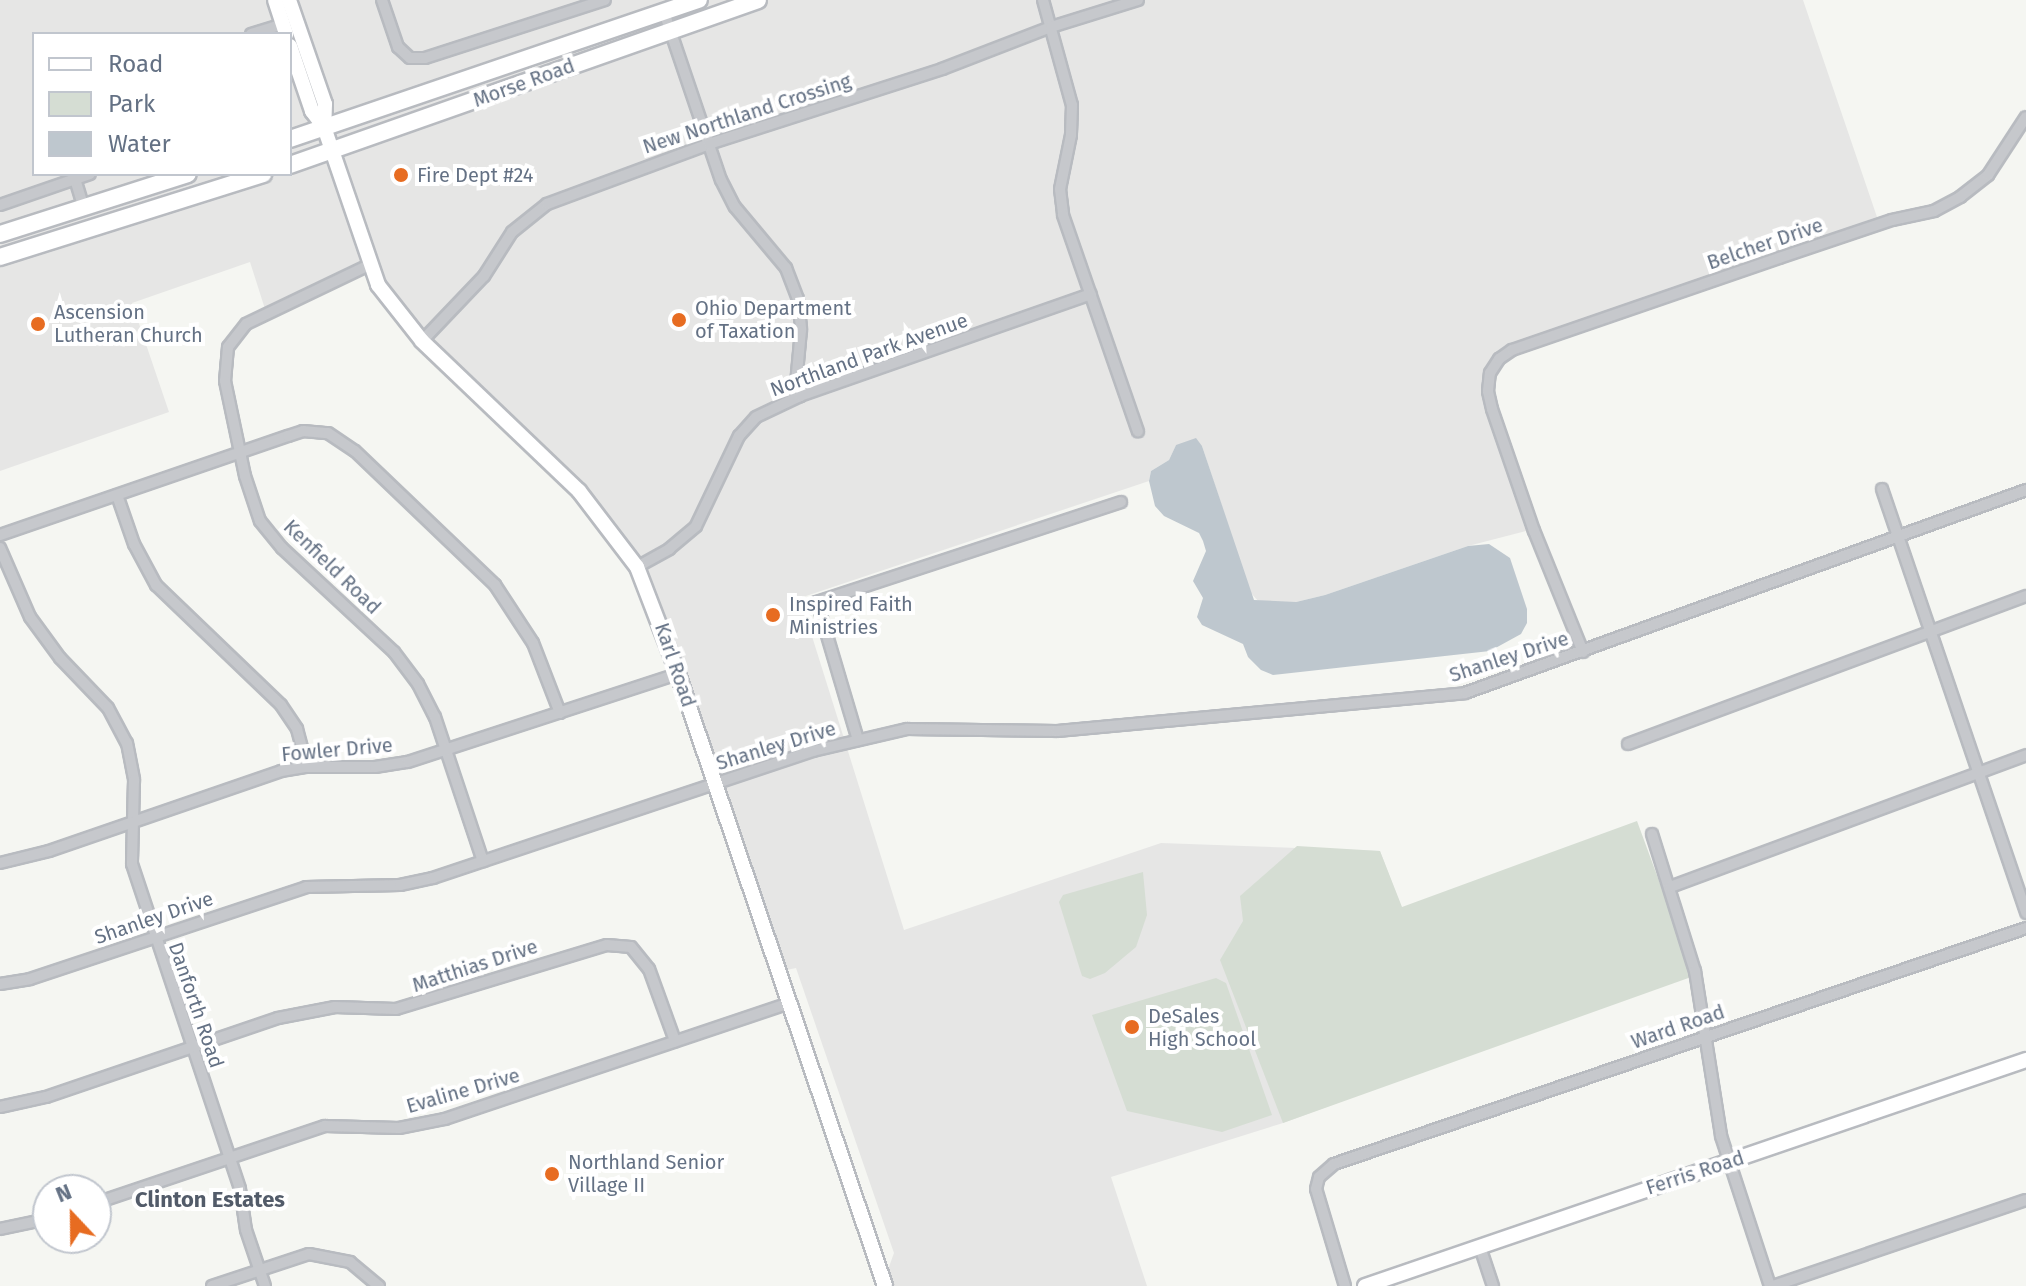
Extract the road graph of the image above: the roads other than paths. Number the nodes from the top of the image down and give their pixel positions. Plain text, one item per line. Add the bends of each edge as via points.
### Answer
1 (275, 0) edge
2 (289, 0) edge
3 (382, 0) edge
4 (605, 0) edge
5 (699, 0) edge
6 (758, 0) edge
7 (1043, 0) edge
8 (1138, 0) edge
9 (664, 12) junction
10 (1051, 27) junction
11 (284, 29) edge
12 (671, 30) junction
13 (264, 32) edge
14 (292, 52) edge
15 (2026, 117) edge
16 (324, 127) junction
17 (292, 138) edge
18 (709, 144) junction
19 (332, 151) junction
20 (292, 164) edge
21 (84, 176) edge
22 (182, 176) edge
23 (257, 176) edge
24 (75, 179) junction
25 (0, 205) edge
26 (84, 208) junction
27 (0, 234) edge
28 (3, 256) edge
29 (369, 265) junction
30 (1091, 294) junction
31 (422, 341) junction
32 (800, 396) junction
33 (1138, 431) dead end
34 (240, 453) junction
35 (1882, 489) dead end
36 (2026, 490) edge
37 (117, 495) junction
38 (1121, 502) dead end
39 (0, 535) edge
40 (1898, 537) junction
41 (0, 548) edge
42 (637, 567) junction
43 (2026, 596) edge
44 (1931, 631) junction
45 (1583, 652) junction
46 (678, 674) junction
47 (560, 713) junction
48 (858, 740) junction
49 (1628, 744) dead end
50 (447, 751) junction
51 (2026, 755) edge
52 (307, 767) junction
53 (1977, 773) junction
54 (716, 783) junction
55 (131, 823) junction
56 (1652, 834) dead end
57 (483, 861) junction
58 (0, 863) edge
59 (1670, 887) junction
60 (2026, 913) edge
61 (2026, 928) edge
62 (154, 937) junction
63 (0, 984) edge
64 (790, 1003) junction
65 (1706, 1037) junction
66 (675, 1041) junction
67 (192, 1047) junction
68 (2026, 1060) edge
69 (0, 1107) edge
70 (229, 1157) junction
71 (1728, 1163) junction
72 (112, 1197) edge
73 (2026, 1200) edge
74 (32, 1222) edge
75 (0, 1229) edge
76 (1480, 1247) junction
77 (259, 1269) junction
78 (212, 1286) edge
79 (265, 1286) edge
80 (379, 1286) edge
81 (885, 1286) edge
82 (1345, 1286) edge
83 (1365, 1286) edge
84 (1493, 1286) edge
85 (1772, 1286) edge

1 - 11 main road
2 - 16 main road, Karl Road via 325,104
3 - 4 street via 398,47 410,58 425,58
5 - 9 main road, Morse Road
6 - 12 main road, Morse Road
7 - 10 street
8 - 10 street, New Northland Crossing
9 - 12 street
9 - 16 main road, Morse Road
10 - 18 street, New Northland Crossing via 942,69
10 - 30 street via 1072,105 1060,189 1063,215
11 - 13 street
12 - 18 street
12 - 19 main road, Morse Road
14 - 16 main road, Karl Road via 312,111
15 - 45 street, Belcher Drive via 1988,175 1934,211 1892,220 1512,350 1499,359 1490,373 1492,409
16 - 17 main road, Morse Road
16 - 19 main road, Karl Road
18 - 31 street, New Northland Crossing via 565,196 527,216 469,294
18 - 32 street via 735,207 786,268 798,299
19 - 20 main road, Morse Road
19 - 29 main road, Karl Road
21 - 24 street
22 - 26 main road
23 - 28 main road
24 - 25 street
24 - 26 street
26 - 27 main road
26 - 28 main road via 79,218 20,242
29 - 31 main road, Karl Road via 389,301
29 - 34 street, Kenfield Road via 261,314 236,335 228,347 225,381
30 - 32 street, Northland Park Avenue
30 - 33 street
31 - 42 main road, Karl Road via 563,474
32 - 42 street, Northland Park Avenue via 756,417 739,436 696,526
34 - 37 street
34 - 47 street via 303,431 340,439 355,451 488,576 533,643
34 - 50 street, Kenfield Road via 260,521 408,668 425,694
35 - 40 street
36 - 40 street, Shanley Drive
37 - 39 street
37 - 52 street via 156,585 281,705 297,729
38 - 48 street via 817,602
40 - 44 street
40 - 45 street, Shanley Drive
41 - 55 street, Danforth Road via 44,637 100,697 117,724 132,765
42 - 46 main road, Karl Road
43 - 44 street
44 - 49 street
44 - 53 street
45 - 48 street, Shanley Drive via 1440,698 1057,731 907,729
46 - 47 street, Fowler Drive
46 - 54 main road, Karl Road
47 - 50 street, Fowler Drive
48 - 54 street, Shanley Drive
50 - 52 street, Fowler Drive via 375,767
50 - 57 street, Kenfield Road
51 - 53 street
52 - 55 street, Fowler Drive via 265,776
53 - 59 street
53 - 60 street
54 - 57 street, Shanley Drive
54 - 64 main road, Karl Road
55 - 58 street, Fowler Drive
55 - 62 street, Danforth Road via 132,864
56 - 59 street
57 - 62 street, Shanley Drive via 400,885 306,887
59 - 65 street via 1695,971
61 - 65 street, Ward Road
62 - 63 street, Shanley Drive
62 - 67 street, Danforth Road
64 - 66 street, Evaline Drive
64 - 81 main road, Karl Road
65 - 71 street
65 - 82 street, Ward Road via 1325,1169 1316,1189
66 - 67 street, Matthias Drive via 649,969 631,947 607,945 428,1002 367,1011 314,1009
66 - 70 street, Evaline Drive via 445,1119 399,1128 325,1126
67 - 69 street, Matthias Drive via 46,1097
67 - 70 street, Danforth Road
68 - 71 main road, Ferris Road
70 - 72 street, Evaline Drive
70 - 77 street, Danforth Road
71 - 76 main road, Ferris Road
71 - 85 street
73 - 85 street
74 - 75 street
76 - 83 main road, Ferris Road
76 - 84 street
77 - 78 street
77 - 79 street, Danforth Road
77 - 80 street via 309,1254 329,1255 350,1262

